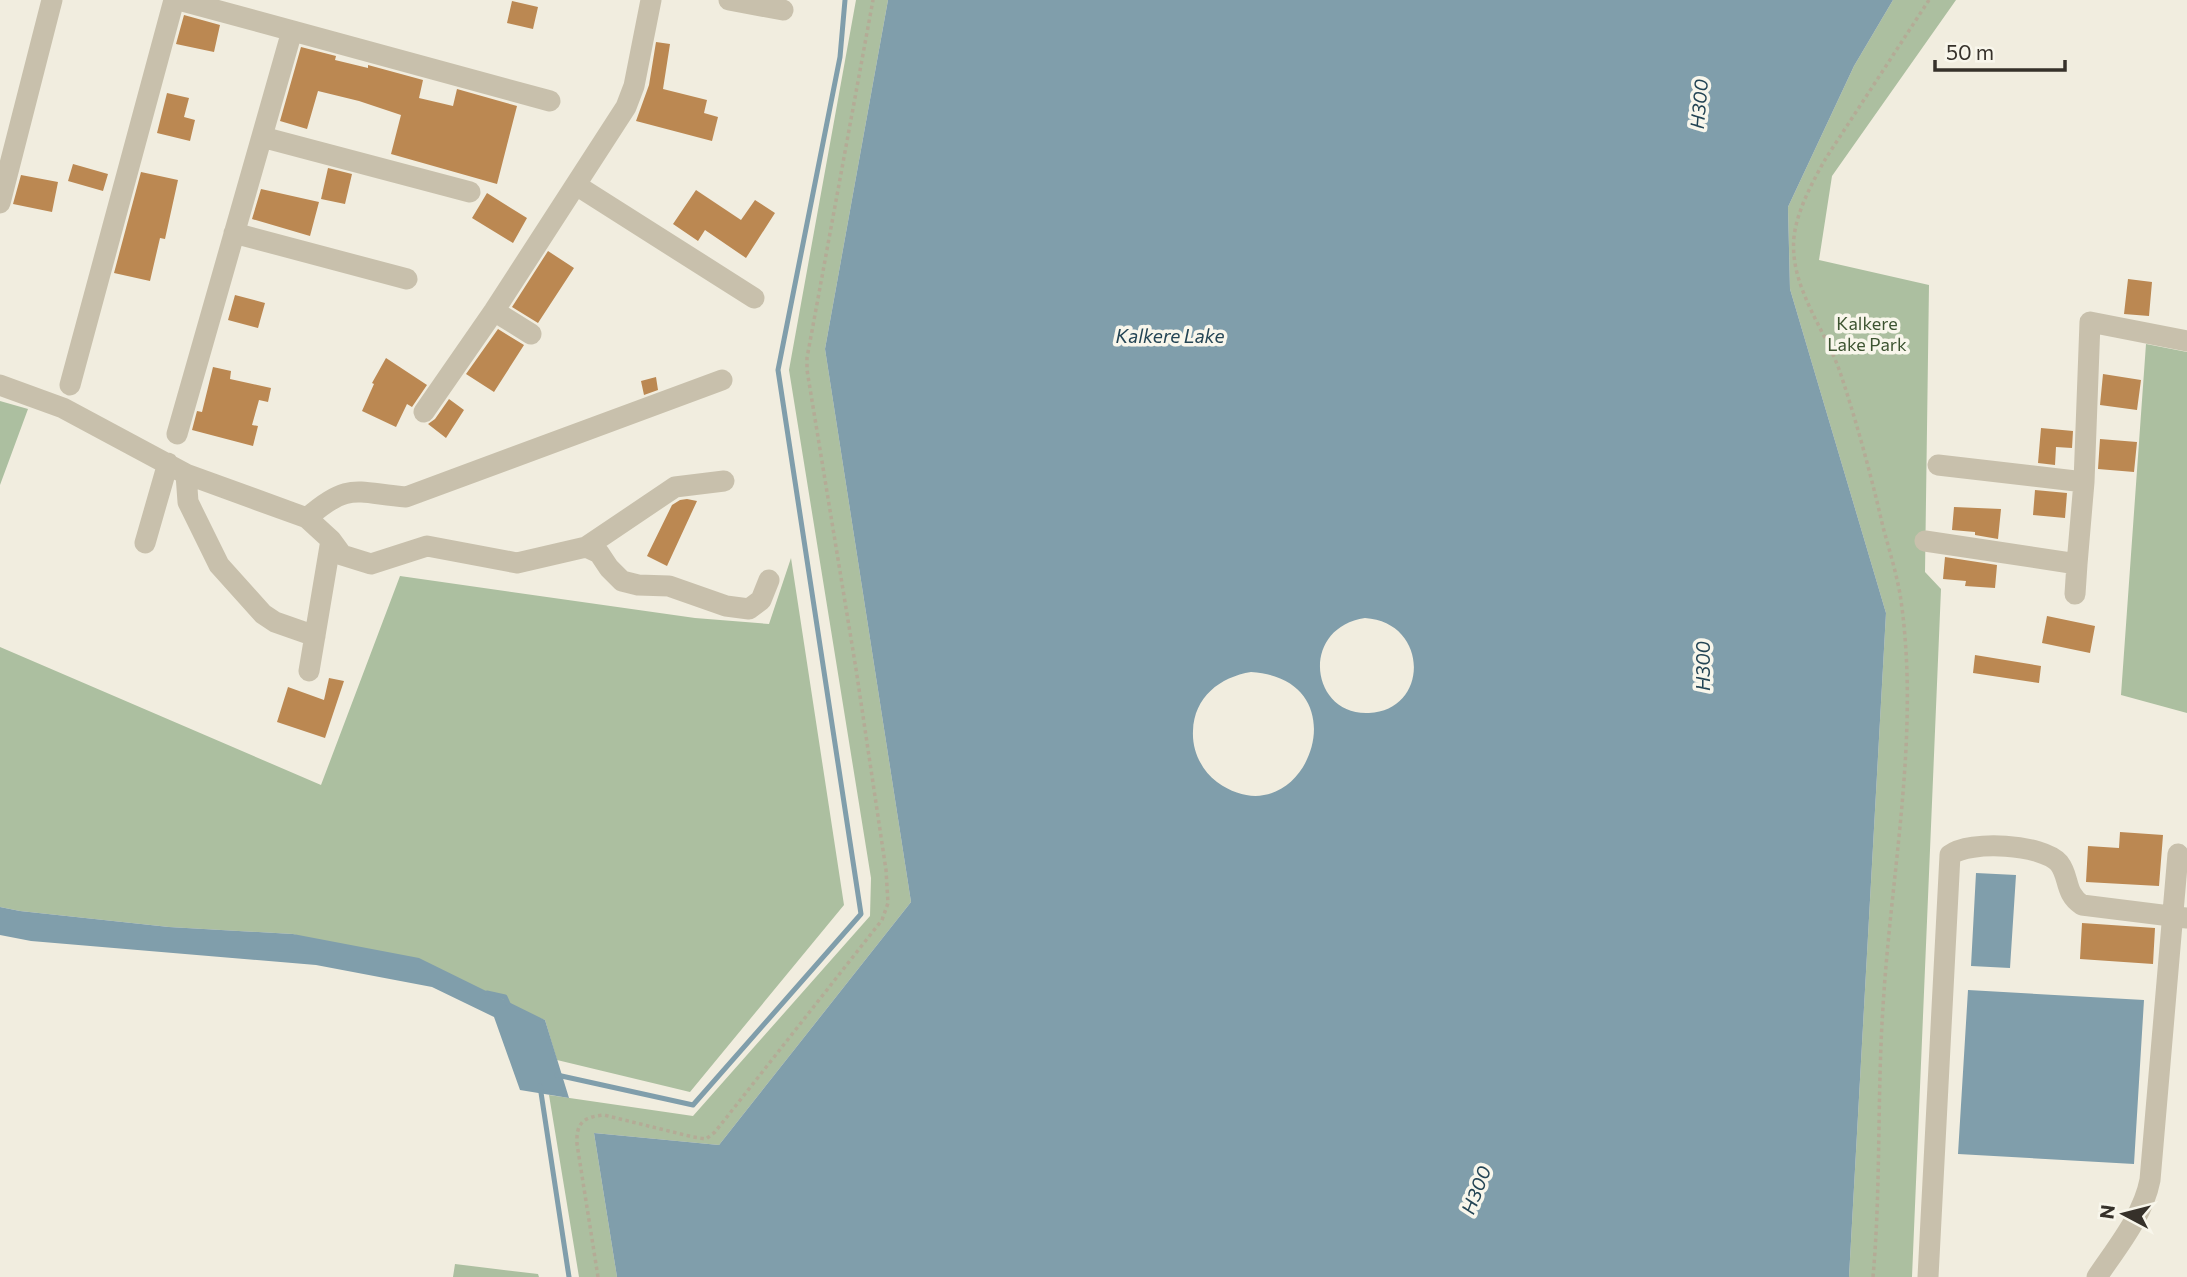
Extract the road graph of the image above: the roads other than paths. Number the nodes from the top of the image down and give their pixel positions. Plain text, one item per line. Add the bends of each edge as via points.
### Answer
1 (52, 0) edge
2 (177, 0) edge
3 (651, 0) edge
4 (729, 0) edge
5 (783, 10) dead end
6 (292, 31) junction
7 (551, 101) dead end
8 (262, 137) junction
9 (576, 185) junction
10 (470, 192) dead end
11 (0, 202) edge
12 (234, 233) junction
13 (407, 279) dead end
14 (754, 298) dead end
15 (494, 311) junction
16 (531, 334) dead end
17 (2187, 341) edge
18 (722, 380) dead end
19 (0, 385) edge
20 (70, 385) dead end
21 (424, 412) dead end
22 (177, 434) dead end
23 (168, 463) junction
24 (1938, 465) dead end
25 (186, 474) junction
26 (724, 481) dead end
27 (2084, 482) junction
28 (307, 518) junction
29 (331, 540) junction
30 (1925, 541) dead end
31 (145, 543) dead end
32 (586, 547) junction
33 (2077, 564) junction
34 (769, 580) dead end
35 (2075, 594) dead end
36 (315, 636) junction
37 (309, 671) dead end
38 (2178, 854) dead end
39 (2180, 918) edge
40 (1928, 1277) edge
41 (2097, 1277) edge

1 - 11 street
2 - 6 street
2 - 20 street
3 - 9 street via 626,107
4 - 5 street
6 - 7 street
6 - 8 street
8 - 10 street
8 - 12 street
9 - 14 street
9 - 15 street
12 - 13 street
12 - 22 street
15 - 16 street
15 - 21 street
17 - 27 street via 2090,322
18 - 28 street via 406,497 361,490 340,494
19 - 23 street via 63,408
23 - 25 street
23 - 31 street
24 - 27 street
25 - 28 street
25 - 36 street via 188,502 219,565 263,614
26 - 32 street via 675,486
27 - 33 street
28 - 29 street
29 - 32 street via 342,555 371,564 427,546 517,563
29 - 36 street
30 - 33 street
32 - 34 street via 599,553 622,581 669,586 726,606 749,609 761,600
33 - 35 street
36 - 37 street
38 - 39 street
39 - 40 street via 2082,905 2073,899 2060,865 2039,851 1986,846 1950,855
39 - 41 street via 2147,1196

